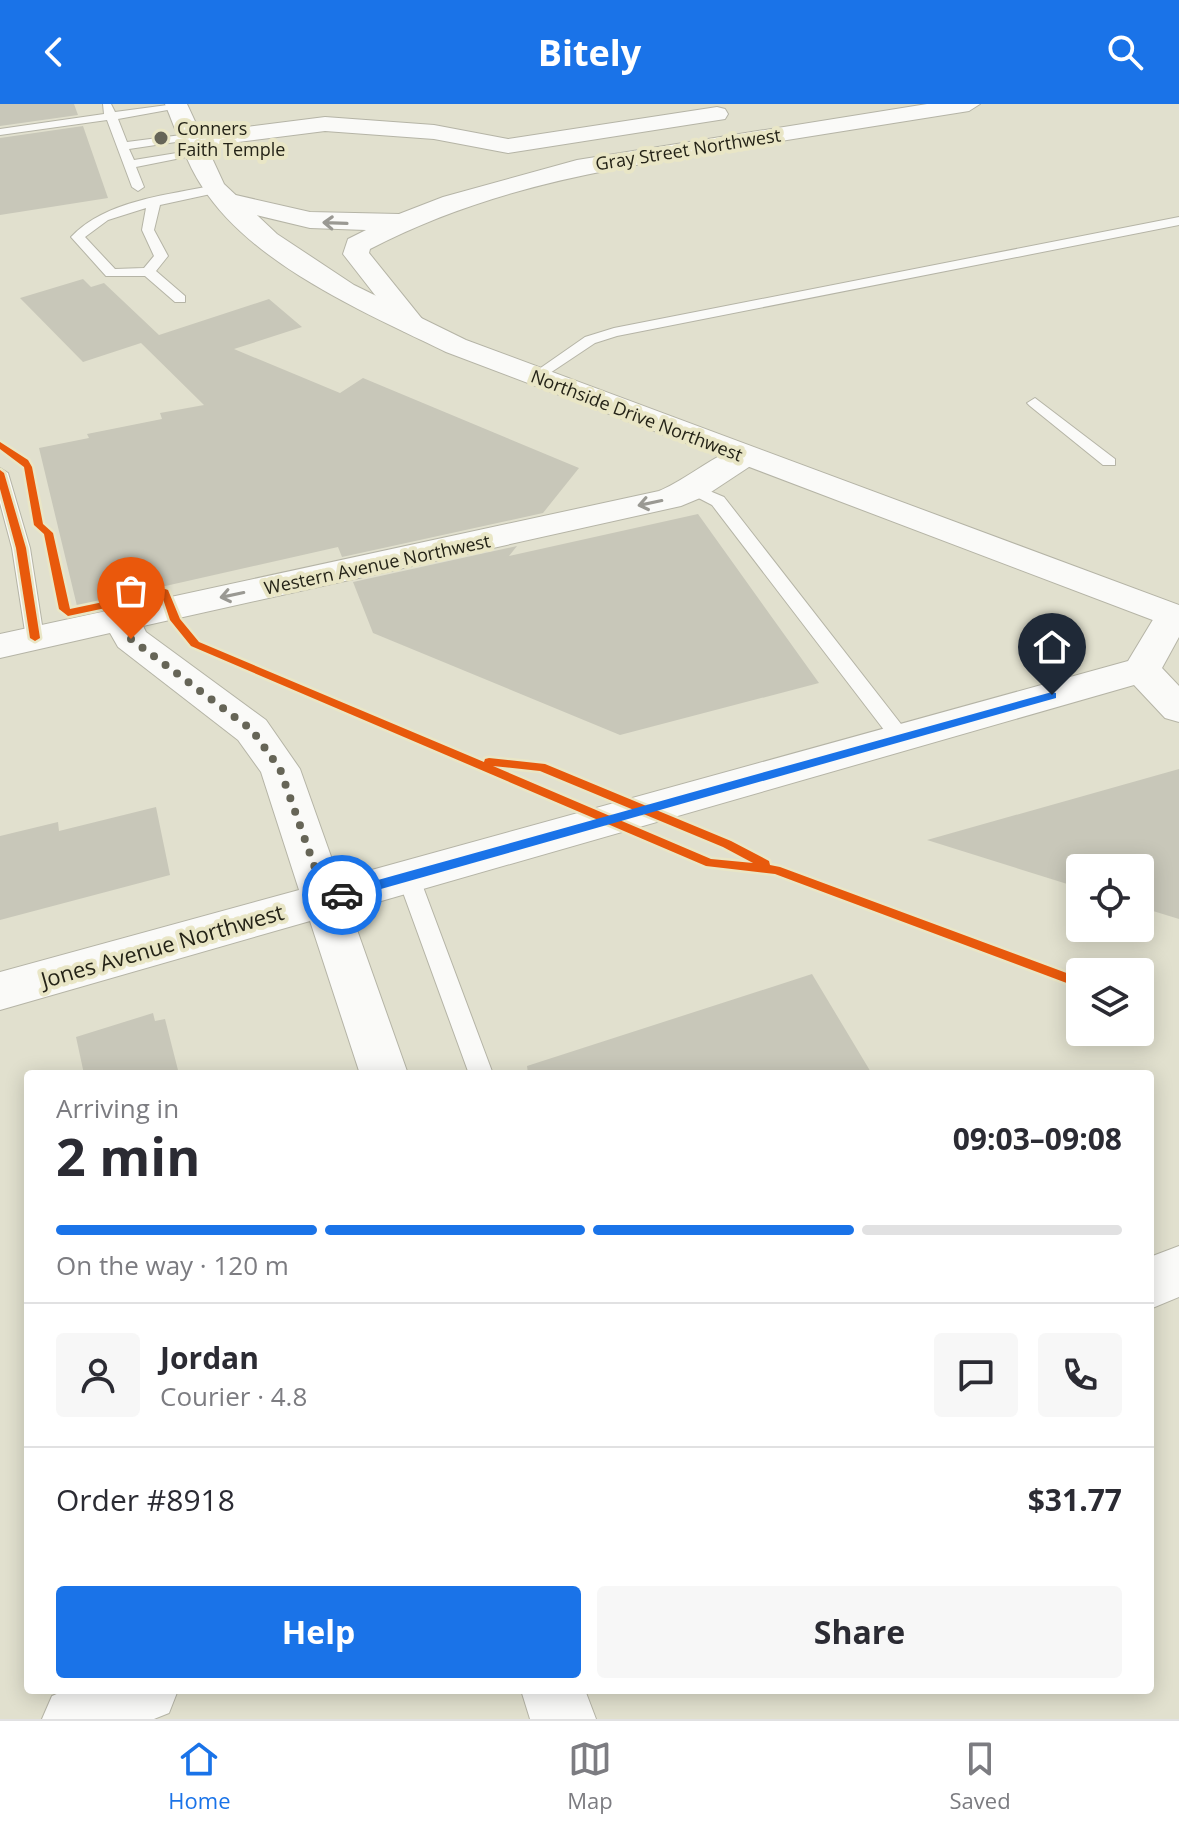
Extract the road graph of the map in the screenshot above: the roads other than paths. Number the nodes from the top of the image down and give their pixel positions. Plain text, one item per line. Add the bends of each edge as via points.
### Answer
1 (969, 104) edge
2 (177, 106) edge
3 (108, 110) edge
4 (737, 111) dead end
5 (0, 132) edge
6 (192, 144) junction
7 (122, 146) junction
8 (129, 164) junction
9 (138, 187) dead end
10 (222, 195) junction
11 (154, 202) junction
12 (412, 217) junction
13 (1179, 221) edge
14 (148, 272) junction
15 (180, 299) dead end
16 (413, 325) junction
17 (536, 376) junction
18 (1035, 403) dead end
19 (744, 456) junction
20 (1109, 462) dead end
21 (1, 480) edge
22 (693, 489) junction
23 (8, 535) edge
24 (1176, 617) edge
25 (122, 620) junction
26 (35, 638) junction
27 (0, 646) edge
28 (1142, 670) junction
29 (1179, 709) edge
30 (901, 738) junction
31 (408, 876) junction
32 (326, 899) junction
33 (0, 991) edge
34 (383, 1070) edge
35 (480, 1070) edge
36 (1179, 1271) edge
37 (1154, 1281) edge
38 (136, 1694) edge
39 (554, 1694) edge
40 (75, 1719) edge
41 (563, 1719) edge

1 - 12 street, Gray Street Northwest via 577,167
2 - 3 lane
2 - 6 street, Northside Drive Northwest
3 - 5 lane
3 - 7 lane
4 - 6 street via 508,146 434,132 325,124
6 - 7 lane
6 - 8 lane
6 - 10 street, Northside Drive Northwest
7 - 8 lane
8 - 9 lane
10 - 11 lane
12 -> 10 street via 312,222
10 - 16 street, Northside Drive Northwest via 273,246 312,274
11 - 14 lane via 148,230 161,256
11 - 14 lane via 104,217 77,237 111,273
12 - 16 street via 357,245 356,254
13 - 17 lane via 614,332 590,340
14 - 15 lane
16 - 17 street, Northside Drive Northwest
17 - 19 street, Northside Drive Northwest
18 - 20 lane
19 - 22 street, Western Avenue Northwest
19 - 24 street, Northside Drive Northwest
21 - 23 lane
22 -> 25 street, Western Avenue Northwest via 669,499
22 - 30 lane via 718,501
23 - 26 lane via 21,548
24 - 28 street
25 - 26 street, Western Avenue Northwest
25 - 32 street via 131,639 252,730 280,769
26 - 27 street, Western Avenue Northwest
28 - 29 street
28 - 30 street, Jones Avenue Northwest
30 - 31 street, Jones Avenue Northwest
31 - 32 street, Jones Avenue Northwest
31 - 35 lane
32 - 33 street, Jones Avenue Northwest
32 - 34 street
36 - 37 street
38 - 40 street
39 - 41 street

